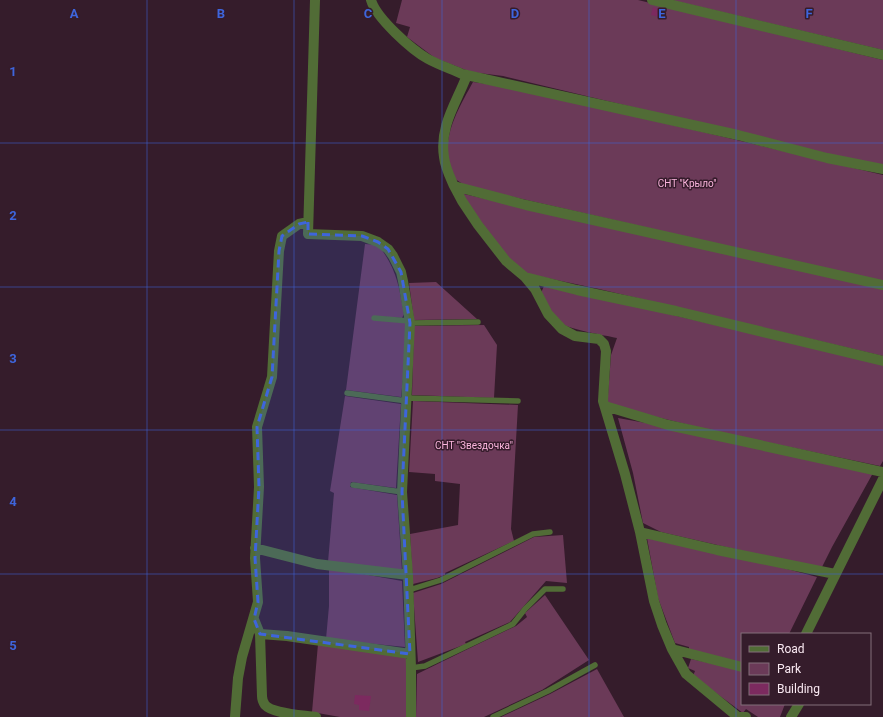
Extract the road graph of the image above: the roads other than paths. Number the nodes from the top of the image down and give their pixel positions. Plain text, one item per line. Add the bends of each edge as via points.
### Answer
1 (315, 0) edge
2 (371, 0) edge
3 (652, 0) edge
4 (883, 55) edge
5 (467, 75) junction
6 (883, 169) edge
7 (454, 186) junction
8 (308, 222) junction
9 (525, 277) junction
10 (883, 285) edge
11 (374, 318) dead end
12 (410, 322) junction
13 (478, 322) dead end
14 (883, 361) edge
15 (348, 393) dead end
16 (407, 400) junction
17 (518, 401) dead end
18 (605, 406) junction
19 (883, 472) edge
20 (883, 479) edge
21 (353, 485) dead end
22 (402, 492) junction
23 (550, 532) dead end
24 (640, 532) junction
25 (255, 548) junction
26 (835, 574) junction
27 (408, 576) junction
28 (563, 589) dead end
29 (408, 590) junction
30 (254, 619) junction
31 (806, 633) edge
32 (260, 634) junction
33 (672, 649) junction
34 (410, 654) junction
35 (595, 665) dead end
36 (741, 667) edge
37 (411, 668) junction
38 (797, 705) edge
39 (235, 717) edge
40 (316, 717) edge
41 (410, 717) edge
42 (493, 717) edge
43 (746, 717) edge
44 (791, 717) edge

1 - 8 street
2 - 5 street via 380,16 404,40 428,58
3 - 4 street
5 - 6 street
5 - 7 street via 448,117 444,133 446,168
7 - 9 street via 462,202 506,261
7 - 10 street via 526,205
8 - 12 street via 308,234 362,236 388,249 401,272
8 - 25 street via 299,224 282,236 279,251 272,377 257,427 259,487
9 - 14 street
9 - 18 street via 548,314 562,329 575,336 599,339 604,344
11 - 12 lane
12 - 13 lane
12 - 16 street
15 - 16 lane
16 - 17 lane
16 - 22 street
18 - 19 street via 668,425
18 - 24 street
20 - 26 street
21 - 22 lane
22 - 27 street
23 - 29 lane via 533,534 441,580
24 - 26 street
24 - 33 street via 654,601
25 - 27 street via 318,564
25 - 30 street via 258,602
26 - 31 street
27 - 29 street
28 - 37 lane via 545,589 514,624 425,666
29 - 34 street
30 - 32 street
30 - 39 street via 242,657
32 - 34 street
32 - 40 street via 264,704 276,711
33 - 36 street
33 - 43 street via 686,674 738,716
34 - 37 street
35 - 42 lane
37 - 41 street
38 - 44 street

